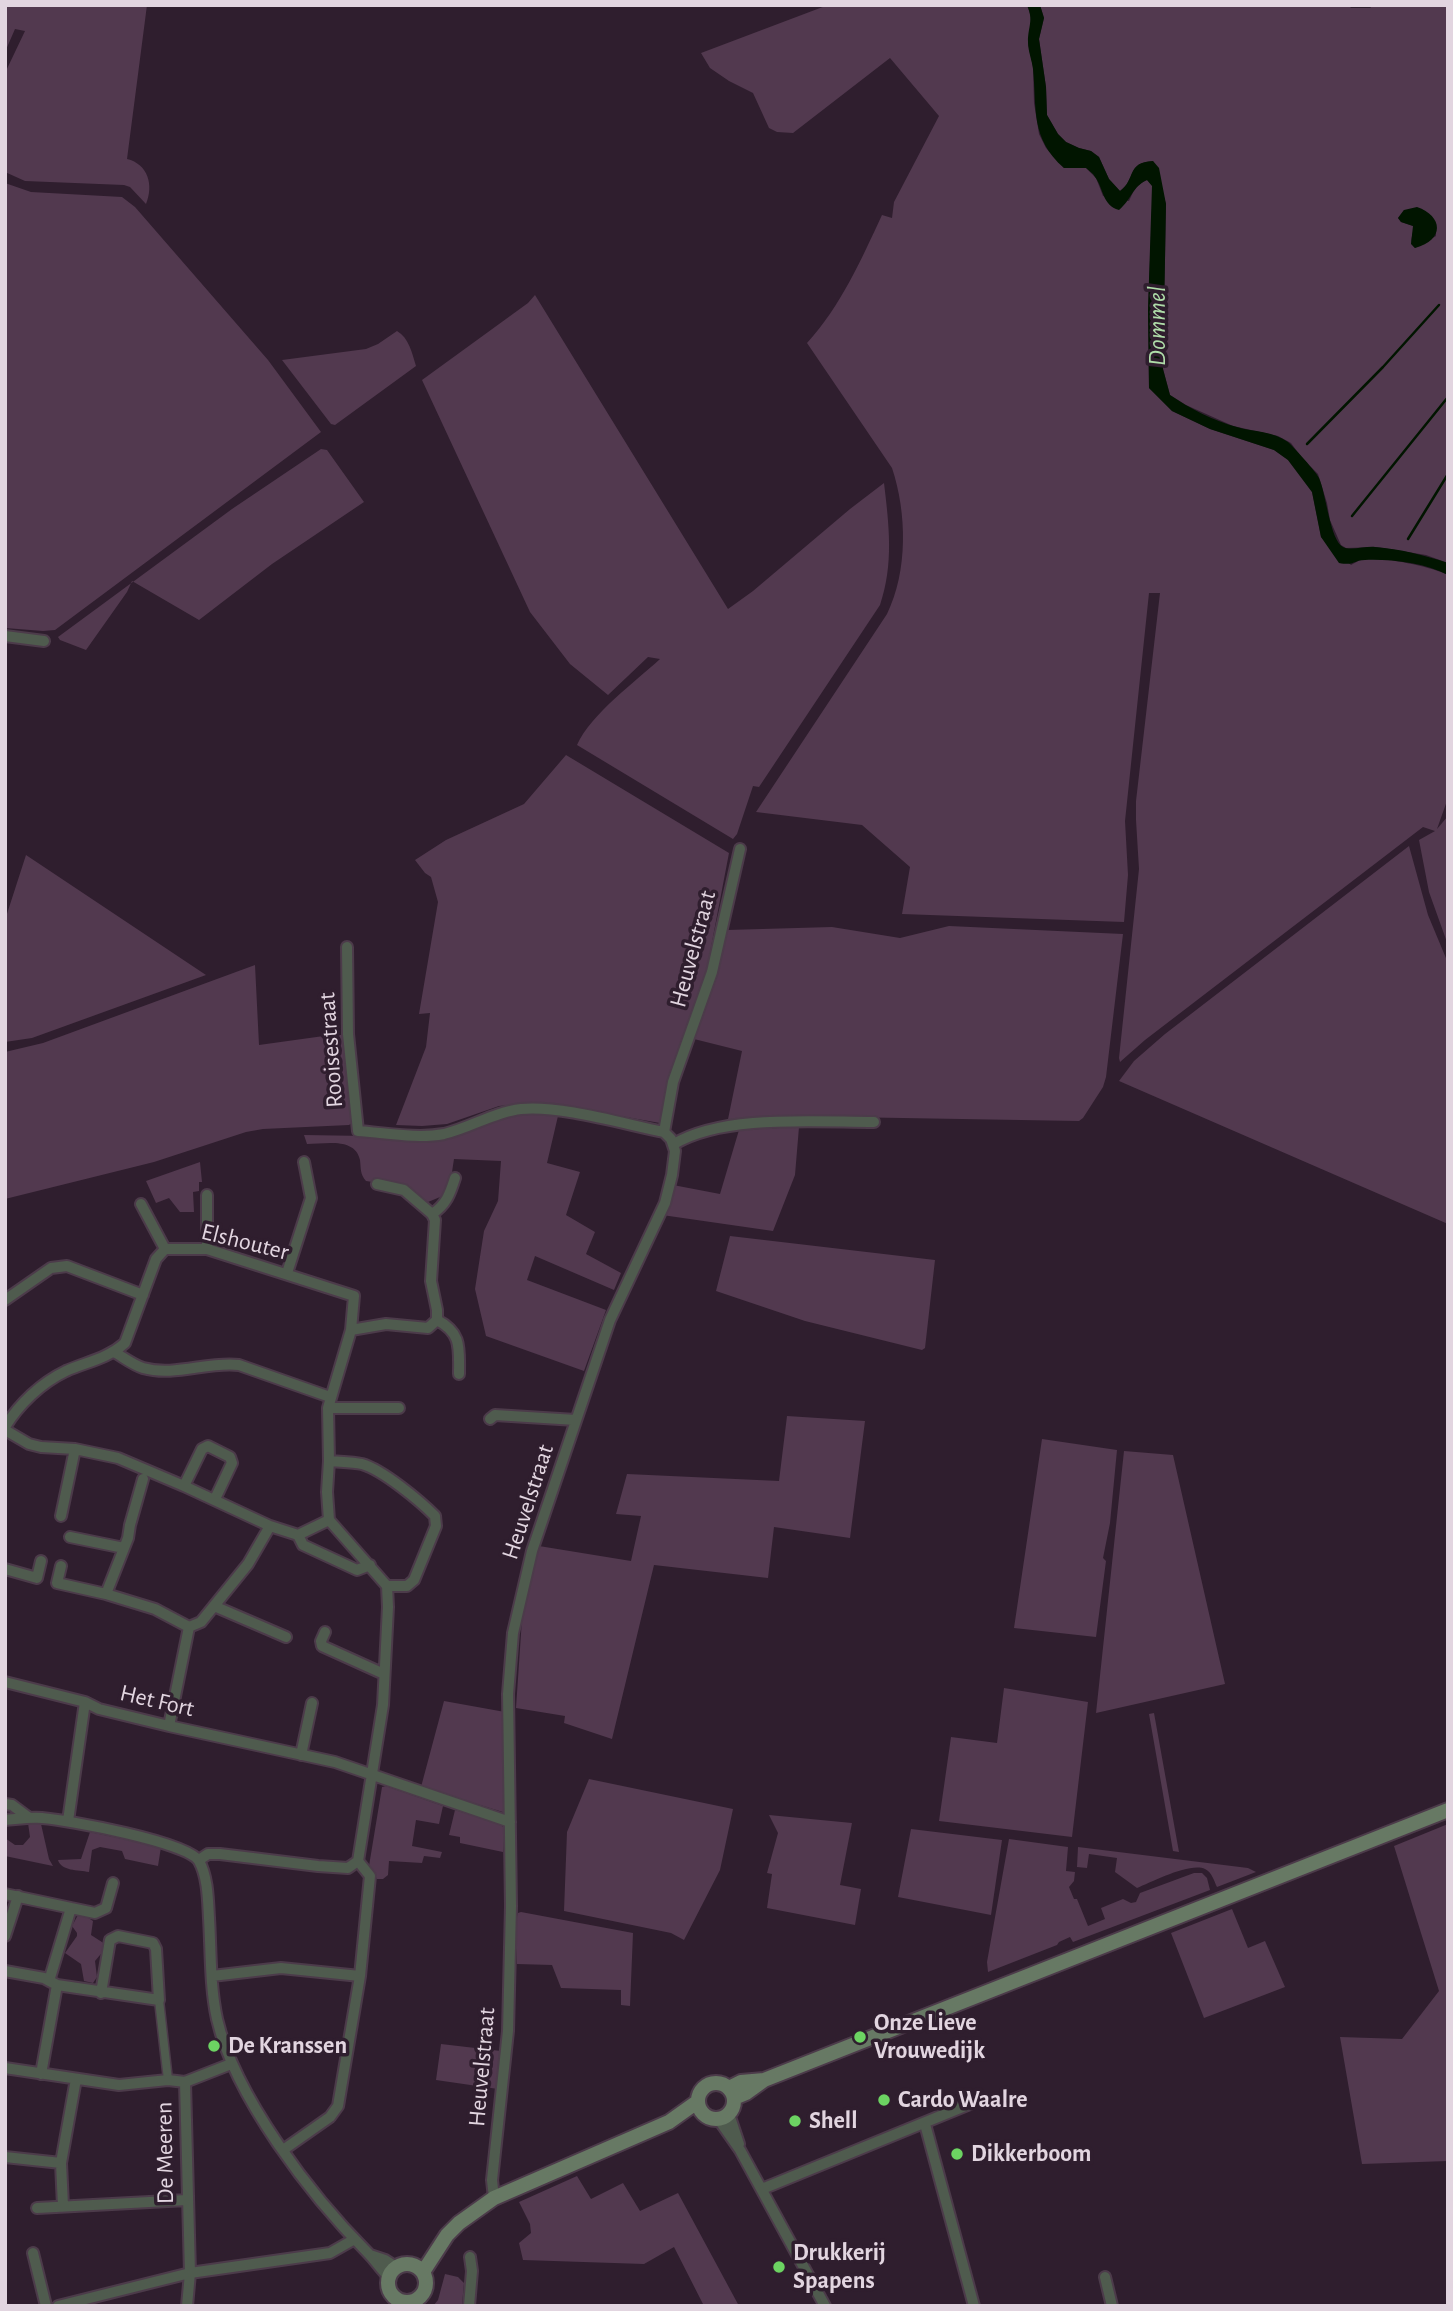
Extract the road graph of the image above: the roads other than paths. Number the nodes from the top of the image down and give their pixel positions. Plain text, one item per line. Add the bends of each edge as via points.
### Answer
1 (5, 636) edge
2 (44, 641) dead end
3 (740, 849) dead end
4 (347, 947) dead end
5 (874, 1122) dead end
6 (664, 1132) junction
7 (674, 1144) junction
8 (304, 1163) dead end
9 (455, 1178) dead end
10 (377, 1184) dead end
11 (207, 1195) dead end
12 (141, 1204) dead end
13 (432, 1214) junction
14 (165, 1249) junction
15 (207, 1249) junction
16 (287, 1273) junction
17 (143, 1295) junction
18 (5, 1300) edge
19 (437, 1320) junction
20 (351, 1330) junction
21 (114, 1352) junction
22 (459, 1374) dead end
23 (329, 1403) junction
24 (399, 1408) dead end
25 (490, 1419) dead end
26 (576, 1420) junction
27 (5, 1429) edge
28 (75, 1449) junction
29 (329, 1461) junction
30 (143, 1479) dead end
31 (184, 1486) junction
32 (215, 1500) junction
33 (61, 1516) dead end
34 (329, 1520) junction
35 (270, 1527) junction
36 (298, 1535) junction
37 (70, 1537) dead end
38 (124, 1548) junction
39 (41, 1561) dead end
40 (370, 1565) junction
41 (61, 1566) dead end
42 (5, 1569) edge
43 (387, 1586) junction
44 (107, 1594) junction
45 (214, 1606) junction
46 (189, 1626) junction
47 (325, 1632) dead end
48 (286, 1637) dead end
49 (384, 1674) junction
50 (5, 1682) edge
51 (85, 1702) junction
52 (312, 1703) dead end
53 (169, 1727) junction
54 (301, 1755) junction
55 (373, 1776) junction
56 (5, 1804) edge
57 (1448, 1810) edge
58 (28, 1817) junction
59 (5, 1820) edge
60 (68, 1821) junction
61 (510, 1822) junction
62 (199, 1860) junction
63 (358, 1861) junction
64 (113, 1883) dead end
65 (5, 1894) edge
66 (18, 1896) junction
67 (71, 1908) junction
68 (5, 1936) edge
69 (5, 1971) edge
70 (212, 1976) junction
71 (360, 1976) junction
72 (53, 1983) junction
73 (102, 1993) junction
74 (159, 2000) junction
75 (231, 2064) junction
76 (5, 2068) edge
77 (41, 2074) junction
78 (76, 2079) junction
79 (168, 2080) junction
80 (185, 2082) junction
81 (731, 2093) junction
82 (982, 2099) dead end
83 (699, 2108) junction
84 (724, 2117) junction
85 (925, 2124) junction
86 (283, 2150) junction
87 (5, 2157) edge
88 (61, 2164) junction
89 (762, 2189) junction
90 (494, 2198) junction
91 (187, 2200) junction
92 (63, 2206) junction
93 (37, 2208) dead end
94 (353, 2240) junction
95 (33, 2253) dead end
96 (470, 2257) dead end
97 (418, 2268) junction
98 (392, 2272) junction
99 (190, 2273) junction
100 (1105, 2277) dead end
101 (395, 2302) edge
102 (46, 2306) edge
103 (58, 2306) edge
104 (187, 2306) edge
105 (469, 2306) edge
106 (825, 2306) edge
107 (974, 2306) edge
108 (1112, 2306) edge

1 - 2 street
3 - 6 street, Heuvelstraat via 712,972 673,1082
4 - 6 street, Rooisestraat via 348,1034 358,1131 430,1136 523,1109 552,1110
5 - 7 street via 738,1125 698,1132
6 - 7 street
7 - 26 street, Heuvelstraat via 665,1203 610,1320
8 - 16 street via 311,1198
9 - 13 street via 449,1198
10 - 13 street via 404,1189
11 - 15 street
12 - 14 street
13 - 19 street via 431,1281
14 - 15 street, Elshouter
14 - 17 street, Elshouter via 156,1259
15 - 16 street, Elshouter
16 - 20 street, Elshouter via 354,1296
17 - 18 street via 67,1266 51,1268
17 - 21 street, Elshouter via 125,1343
19 - 20 street via 428,1328 386,1324
19 - 22 street via 456,1336
20 - 23 street
21 - 23 street via 141,1368 155,1370 239,1365
21 - 27 street via 65,1371 40,1388 17,1409
23 - 24 street
23 - 29 street
25 - 26 street via 495,1415
26 - 61 street, Heuvelstraat via 532,1551 513,1633 508,1694
27 - 28 street via 29,1444
28 - 31 street via 118,1458
28 - 33 street
29 - 34 street
29 - 43 street via 376,1470 435,1516 436,1526 414,1580 407,1586
30 - 38 street
31 - 32 street
31 - 32 street via 202,1449 208,1446 230,1457 232,1463
32 - 35 street
34 - 36 street
34 - 40 street
35 - 36 street
35 - 45 street
36 - 40 street via 303,1545 340,1563 357,1570
37 - 38 street
38 - 44 street
39 - 42 street via 37,1578
40 - 43 street
41 - 44 street via 57,1583
43 - 49 street
44 - 46 street
45 - 46 street via 201,1622
45 - 48 street
46 - 53 street
47 - 49 street via 322,1646
49 - 55 street
50 - 51 street, Het Fort
51 - 53 street, Het Fort
51 - 60 street
52 - 54 street
53 - 54 street, Het Fort
54 - 55 street, Het Fort
55 - 61 street, Het Fort
55 - 63 street
56 - 58 street
57 - 81 main road via 764,2080 746,2093
58 - 59 street
58 - 60 street
60 - 62 street via 173,1845
61 - 90 street, Heuvelstraat via 508,2031
62 - 63 street via 220,1854 348,1868
62 - 70 street via 207,1892
63 - 71 street via 370,1876
64 - 67 street via 106,1908 95,1913
65 - 66 street
66 - 67 street
66 - 68 street
67 - 72 street
69 - 72 street
70 - 71 street via 281,1968
70 - 75 street via 217,2018
71 - 86 street via 338,2106 330,2117
72 - 73 street
72 - 77 street
73 - 74 street
73 - 74 street via 110,1940 118,1936 153,1943
74 - 79 street
75 - 80 street, De Meeren
75 - 86 street
76 - 77 street
77 - 78 street
78 - 79 street via 119,2085
78 - 88 street
79 - 80 street
80 - 91 street, De Meeren
81 - 83 main road via 717,2083 705,2086 700,2090
81 - 84 main road
82 - 85 street
83 - 84 main road via 713,2120
83 - 90 main road via 690,2120 669,2122
84 - 89 street
85 - 89 street
85 - 107 street
86 - 94 street
87 - 88 street
88 - 92 street
89 - 106 street
90 - 97 main road via 433,2244
91 - 92 street
91 - 99 street, De Meeren
92 - 93 street
94 - 98 street via 379,2268
94 - 99 street via 330,2253
95 - 102 street
96 - 105 street
97 - 98 main road via 401,2264
97 - 101 main road via 424,2291 415,2300
98 - 101 main road via 388,2283
99 - 103 street
99 - 104 street, De Meeren
100 - 108 street

